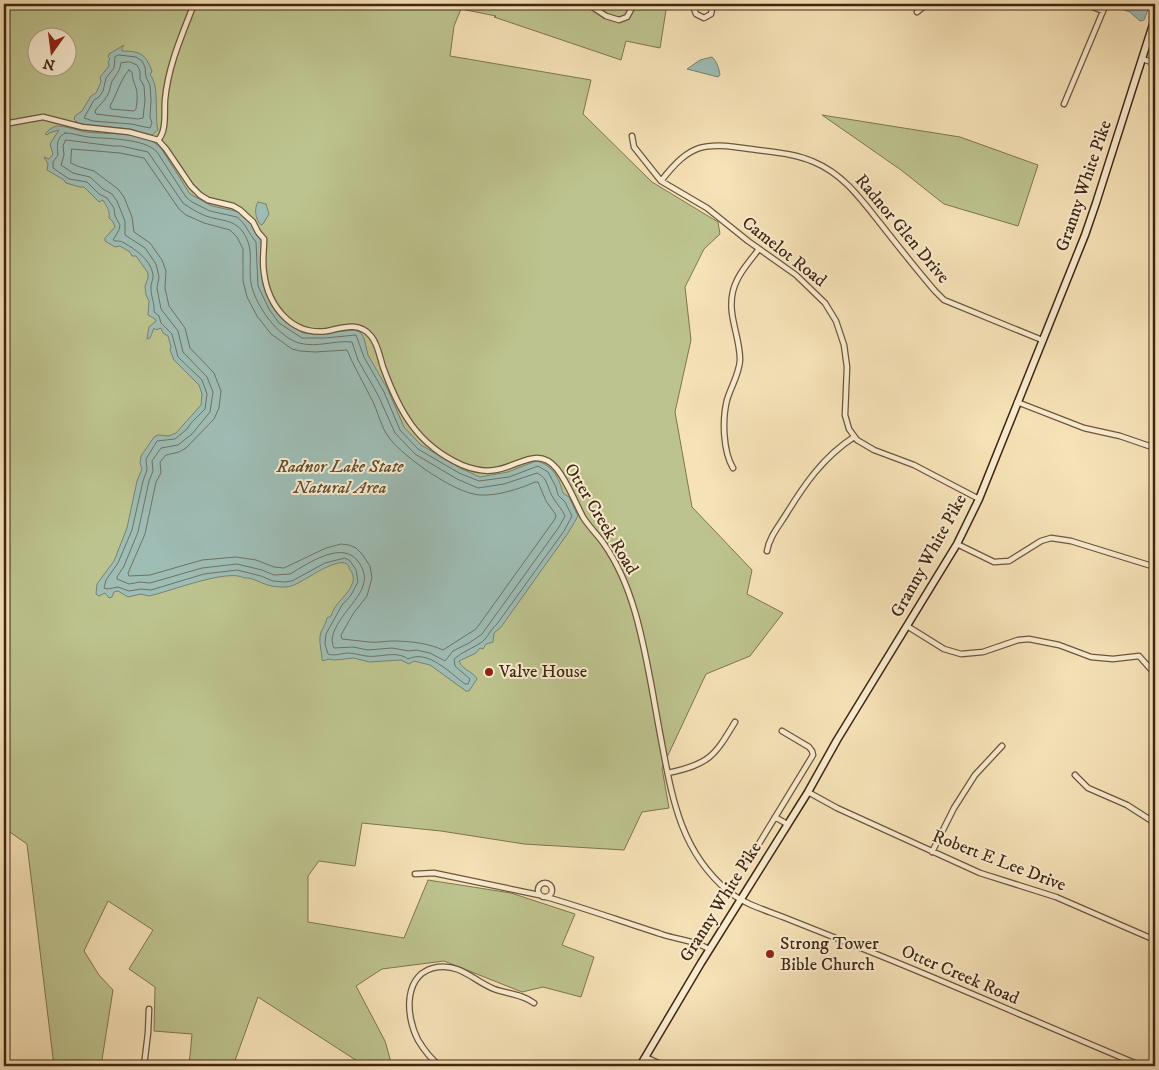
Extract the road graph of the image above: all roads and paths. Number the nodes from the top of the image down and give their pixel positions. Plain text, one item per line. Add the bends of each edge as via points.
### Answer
1 (194, 4) edge
2 (588, 4) edge
3 (634, 4) edge
4 (694, 4) edge
5 (713, 4) edge
6 (926, 4) edge
7 (1085, 4) edge
8 (1106, 4) edge
9 (1103, 11) junction
10 (917, 12) dead end
11 (1155, 18) edge
12 (1142, 59) junction
13 (1155, 63) edge
14 (1064, 104) dead end
15 (4, 124) edge
16 (632, 136) dead end
17 (158, 140) junction
18 (661, 181) junction
19 (759, 249) junction
20 (1042, 340) junction
21 (1017, 402) junction
22 (854, 438) junction
23 (1155, 448) edge
24 (733, 468) dead end
25 (979, 499) junction
26 (957, 544) junction
27 (767, 551) dead end
28 (1155, 567) edge
29 (907, 626) junction
30 (1155, 674) edge
31 (735, 722) dead end
32 (782, 731) dead end
33 (1002, 746) dead end
34 (668, 773) junction
35 (1075, 775) dead end
36 (808, 792) junction
37 (775, 818) junction
38 (1155, 822) edge
39 (787, 824) junction
40 (932, 852) junction
41 (749, 860) dead end
42 (415, 874) dead end
43 (539, 895) junction
44 (546, 897) junction
45 (740, 899) junction
46 (1155, 940) edge
47 (709, 949) junction
48 (534, 1003) dead end
49 (149, 1009) dead end
50 (645, 1057) junction
51 (4, 1058) edge
52 (6, 1066) edge
53 (144, 1066) edge
54 (440, 1066) edge
55 (640, 1066) edge
56 (665, 1066) edge
57 (1142, 1066) edge

1 - 17 street via 171,66 163,133
2 - 3 street via 616,20 627,16
4 - 5 street via 696,14 704,18 712,14
6 - 10 street
7 - 9 street
8 - 9 street
9 - 14 street
11 - 12 main road, Granny White Pike
12 - 13 street
12 - 20 main road, Granny White Pike via 1096,204
15 - 17 street via 43,117
16 - 18 street, Camelot Road via 634,147
17 - 34 street, Otter Creek Road via 202,197 237,208 253,222 264,239 266,287 284,317 306,330 353,326 372,336 404,414 428,444 459,464 485,471 534,457 547,460 554,466 585,520 610,552 629,595
18 - 19 street, Camelot Road via 704,206
18 - 20 street, Radnor Glen Drive via 685,155 710,145 812,161 854,190 944,300
19 - 22 street, Camelot Road via 796,275 825,303 836,321 846,357 846,418
19 - 24 street via 738,277 731,298 731,316 740,357 726,412 728,453
20 - 21 main road, Granny White Pike
21 - 23 street via 1084,428
21 - 25 main road, Granny White Pike
22 - 25 street
22 - 27 street via 812,474 780,523
25 - 26 main road, Granny White Pike
26 - 28 street via 994,562 1009,561 1051,538
26 - 29 main road, Granny White Pike
29 - 30 street via 944,649 961,654 983,652 1029,639 1092,657 1139,656
29 - 36 main road, Granny White Pike
31 - 34 street via 708,760
32 - 37 street via 811,749 813,755
33 - 40 street via 975,775
34 - 45 street, Otter Creek Road via 677,816 690,843 711,874
35 - 38 street via 1088,788
36 - 39 main road, Granny White Pike
36 - 40 street, Robert E Lee Drive
37 - 39 street
37 - 41 street
39 - 45 main road, Granny White Pike
40 - 46 street, Robert E Lee Drive via 980,873 1056,897
42 - 43 street via 434,873
43 - 44 street
43 - 44 street via 540,885 548,884 552,891
44 - 47 street via 662,935 693,941
45 - 47 main road, Granny White Pike
45 - 57 street, Otter Creek Road
47 - 50 main road, Granny White Pike
48 - 54 street via 525,997 492,988 454,968 437,967 423,972 411,990 411,1019 421,1044
49 - 53 street
50 - 55 main road, Granny White Pike
50 - 56 street
51 - 52 street

